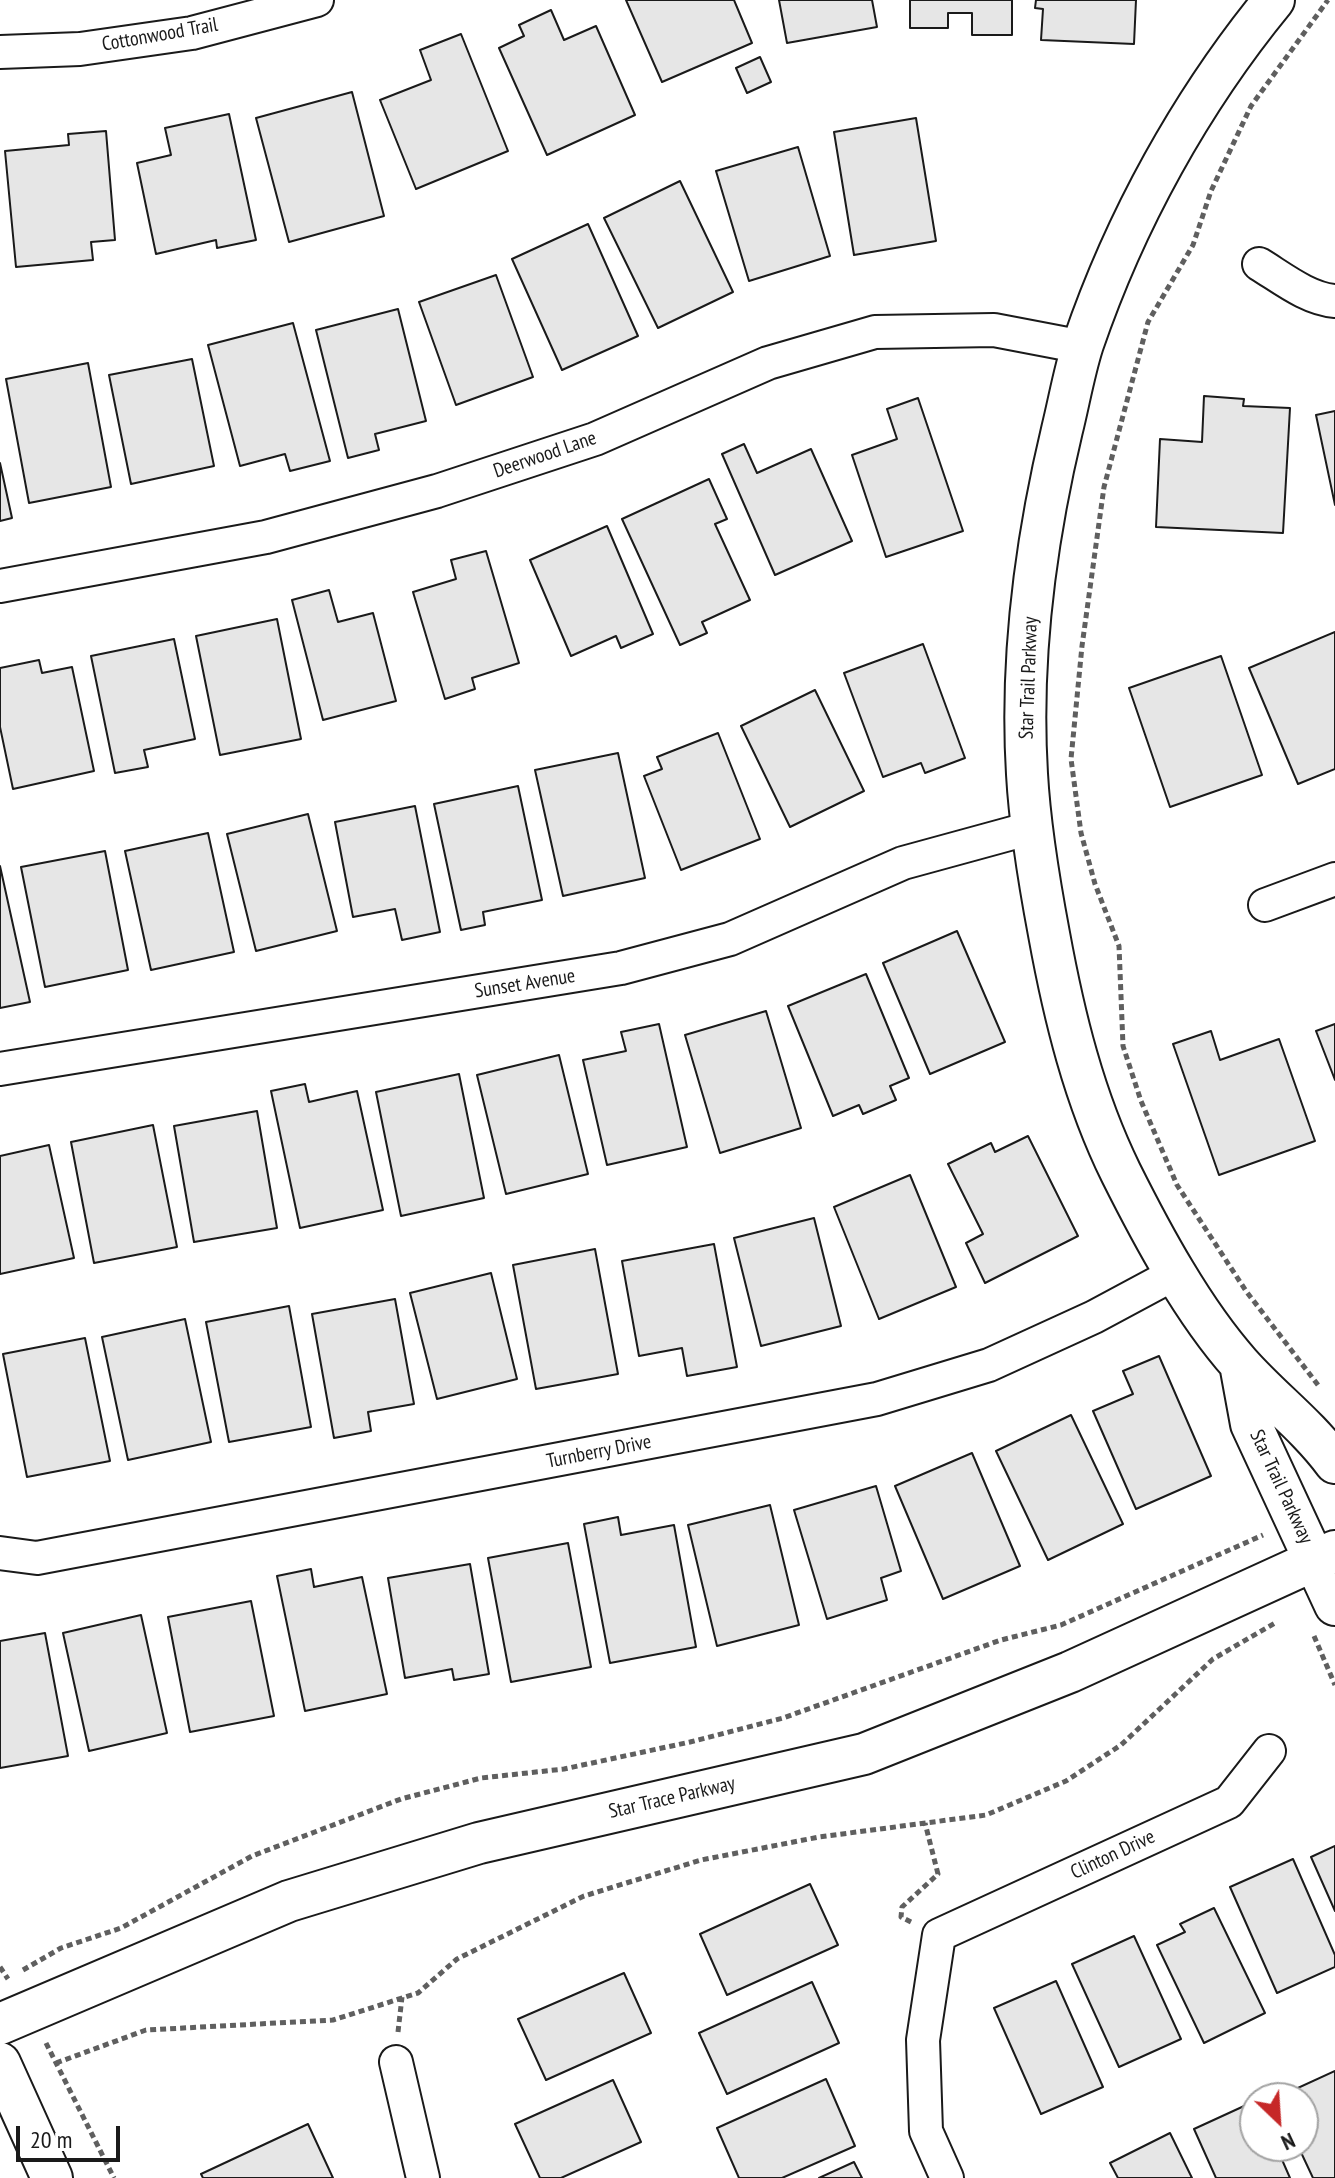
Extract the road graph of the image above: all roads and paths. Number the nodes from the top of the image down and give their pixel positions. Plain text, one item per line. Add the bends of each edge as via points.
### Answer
1 (317, 0) edge
2 (1274, 0) edge
3 (1328, 0) edge
4 (0, 52) edge
5 (1259, 264) dead end
6 (1335, 301) edge
7 (1083, 347) junction
8 (0, 586) edge
9 (1031, 828) junction
10 (1335, 879) edge
11 (1265, 905) dead end
12 (0, 1069) edge
13 (1176, 1273) junction
14 (1240, 1364) junction
15 (1326, 1397) dead end
16 (1335, 1463) edge
17 (1297, 1522) junction
18 (0, 1553) edge
19 (1325, 1555) edge
20 (1324, 1619) edge
21 (1276, 1622) dead end
22 (1335, 1685) edge
23 (1269, 1751) dead end
24 (925, 1823) junction
25 (939, 1935) junction
26 (0, 1967) edge
27 (13, 2004) edge
28 (396, 2062) dead end
29 (0, 2063) edge
30 (56, 2063) junction
31 (52, 2178) edge
32 (114, 2178) edge
33 (423, 2178) edge
34 (947, 2178) edge

1 - 4 street, Cottonwood Trail via 192,33 80,49
2 - 7 street, Star Trail Parkway via 1152,183
3 - 15 path via 1251,106 1211,191 1193,245 1148,322 1104,487 1071,759 1081,833 1119,946 1123,1046 1141,1101 1177,1185 1246,1291
5 - 6 street via 1292,285
7 - 8 street, Deerwood Lane via 994,330 875,332 768,363 595,439 437,491 266,537
7 - 9 street, Star Trail Parkway via 1054,463 1032,588 1025,715
9 - 12 street, Sunset Avenue via 903,863 730,939 621,968
9 - 13 street, Star Trail Parkway via 1064,1008 1093,1107 1124,1179
10 - 11 street
13 - 14 street, Star Trail Parkway
13 - 18 street, Turnberry Drive via 989,1365 877,1399 37,1558
14 - 16 street, Star Trail Parkway via 1313,1434
14 - 17 street, Star Trail Parkway via 1251,1424
17 - 19 street, Star Trail Parkway
17 - 27 path via 1061,1625 1001,1640 783,1718 564,1769 481,1778 401,1799 252,1856 121,1928 61,1948
19 - 20 street, Star Trail Parkway
19 - 27 street, Star Trace Parkway via 1070,1672 864,1754 479,1843 303,1896
20 - 22 path
21 - 24 path via 1213,1659 1121,1745 1066,1781 986,1815
23 - 25 street, Clinton Drive via 1229,1802
24 - 25 path via 938,1874 902,1907 901,1917
24 - 30 path via 701,1860 584,1896 457,1959 418,1993 333,2020 146,2030
25 - 34 street via 923,2040 926,2131
26 - 27 path
27 - 30 path
28 - 33 street
29 - 31 street
30 - 32 path

